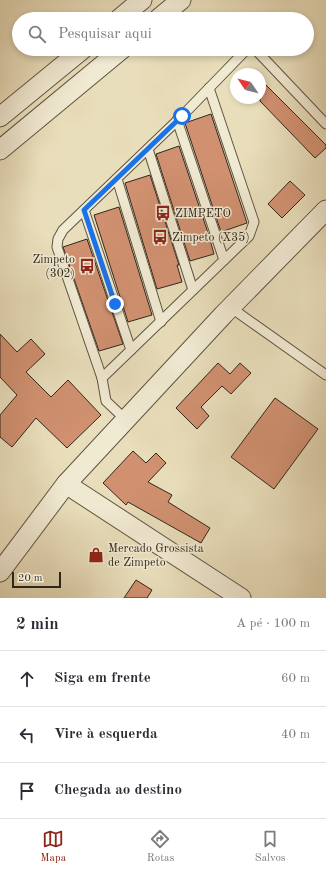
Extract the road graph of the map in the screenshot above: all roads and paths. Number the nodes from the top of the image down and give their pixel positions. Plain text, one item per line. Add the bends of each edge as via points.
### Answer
1 (142, 0) edge
2 (181, 0) edge
3 (127, 12) edge
4 (170, 12) edge
5 (74, 56) edge
6 (114, 56) edge
7 (240, 56) edge
8 (262, 56) edge
9 (209, 88) junction
10 (0, 117) edge
11 (177, 120) junction
12 (326, 124) edge
13 (148, 149) junction
14 (0, 150) edge
15 (117, 179) junction
16 (84, 210) junction
17 (326, 210) edge
18 (224, 260) junction
19 (193, 290) junction
20 (230, 307) junction
21 (161, 322) junction
22 (131, 350) junction
23 (326, 374) edge
24 (102, 378) junction
25 (125, 419) junction
26 (66, 484) junction
27 (0, 572) edge
28 (240, 598) edge

1 - 3 street
2 - 4 street
5 - 10 street
6 - 14 street
7 - 9 lane
8 - 12 lane
9 - 11 lane
9 - 18 lane via 254,222 249,236
11 - 13 lane
11 - 18 lane
13 - 15 lane
13 - 19 lane
15 - 16 lane
15 - 21 lane
16 - 22 lane
16 - 24 lane via 63,230 57,247
17 - 20 street
18 - 19 lane
19 - 21 lane
20 - 23 lane
20 - 25 street
21 - 22 lane
22 - 24 lane
24 - 25 lane via 106,401
25 - 26 street
26 - 27 street
26 - 28 street

